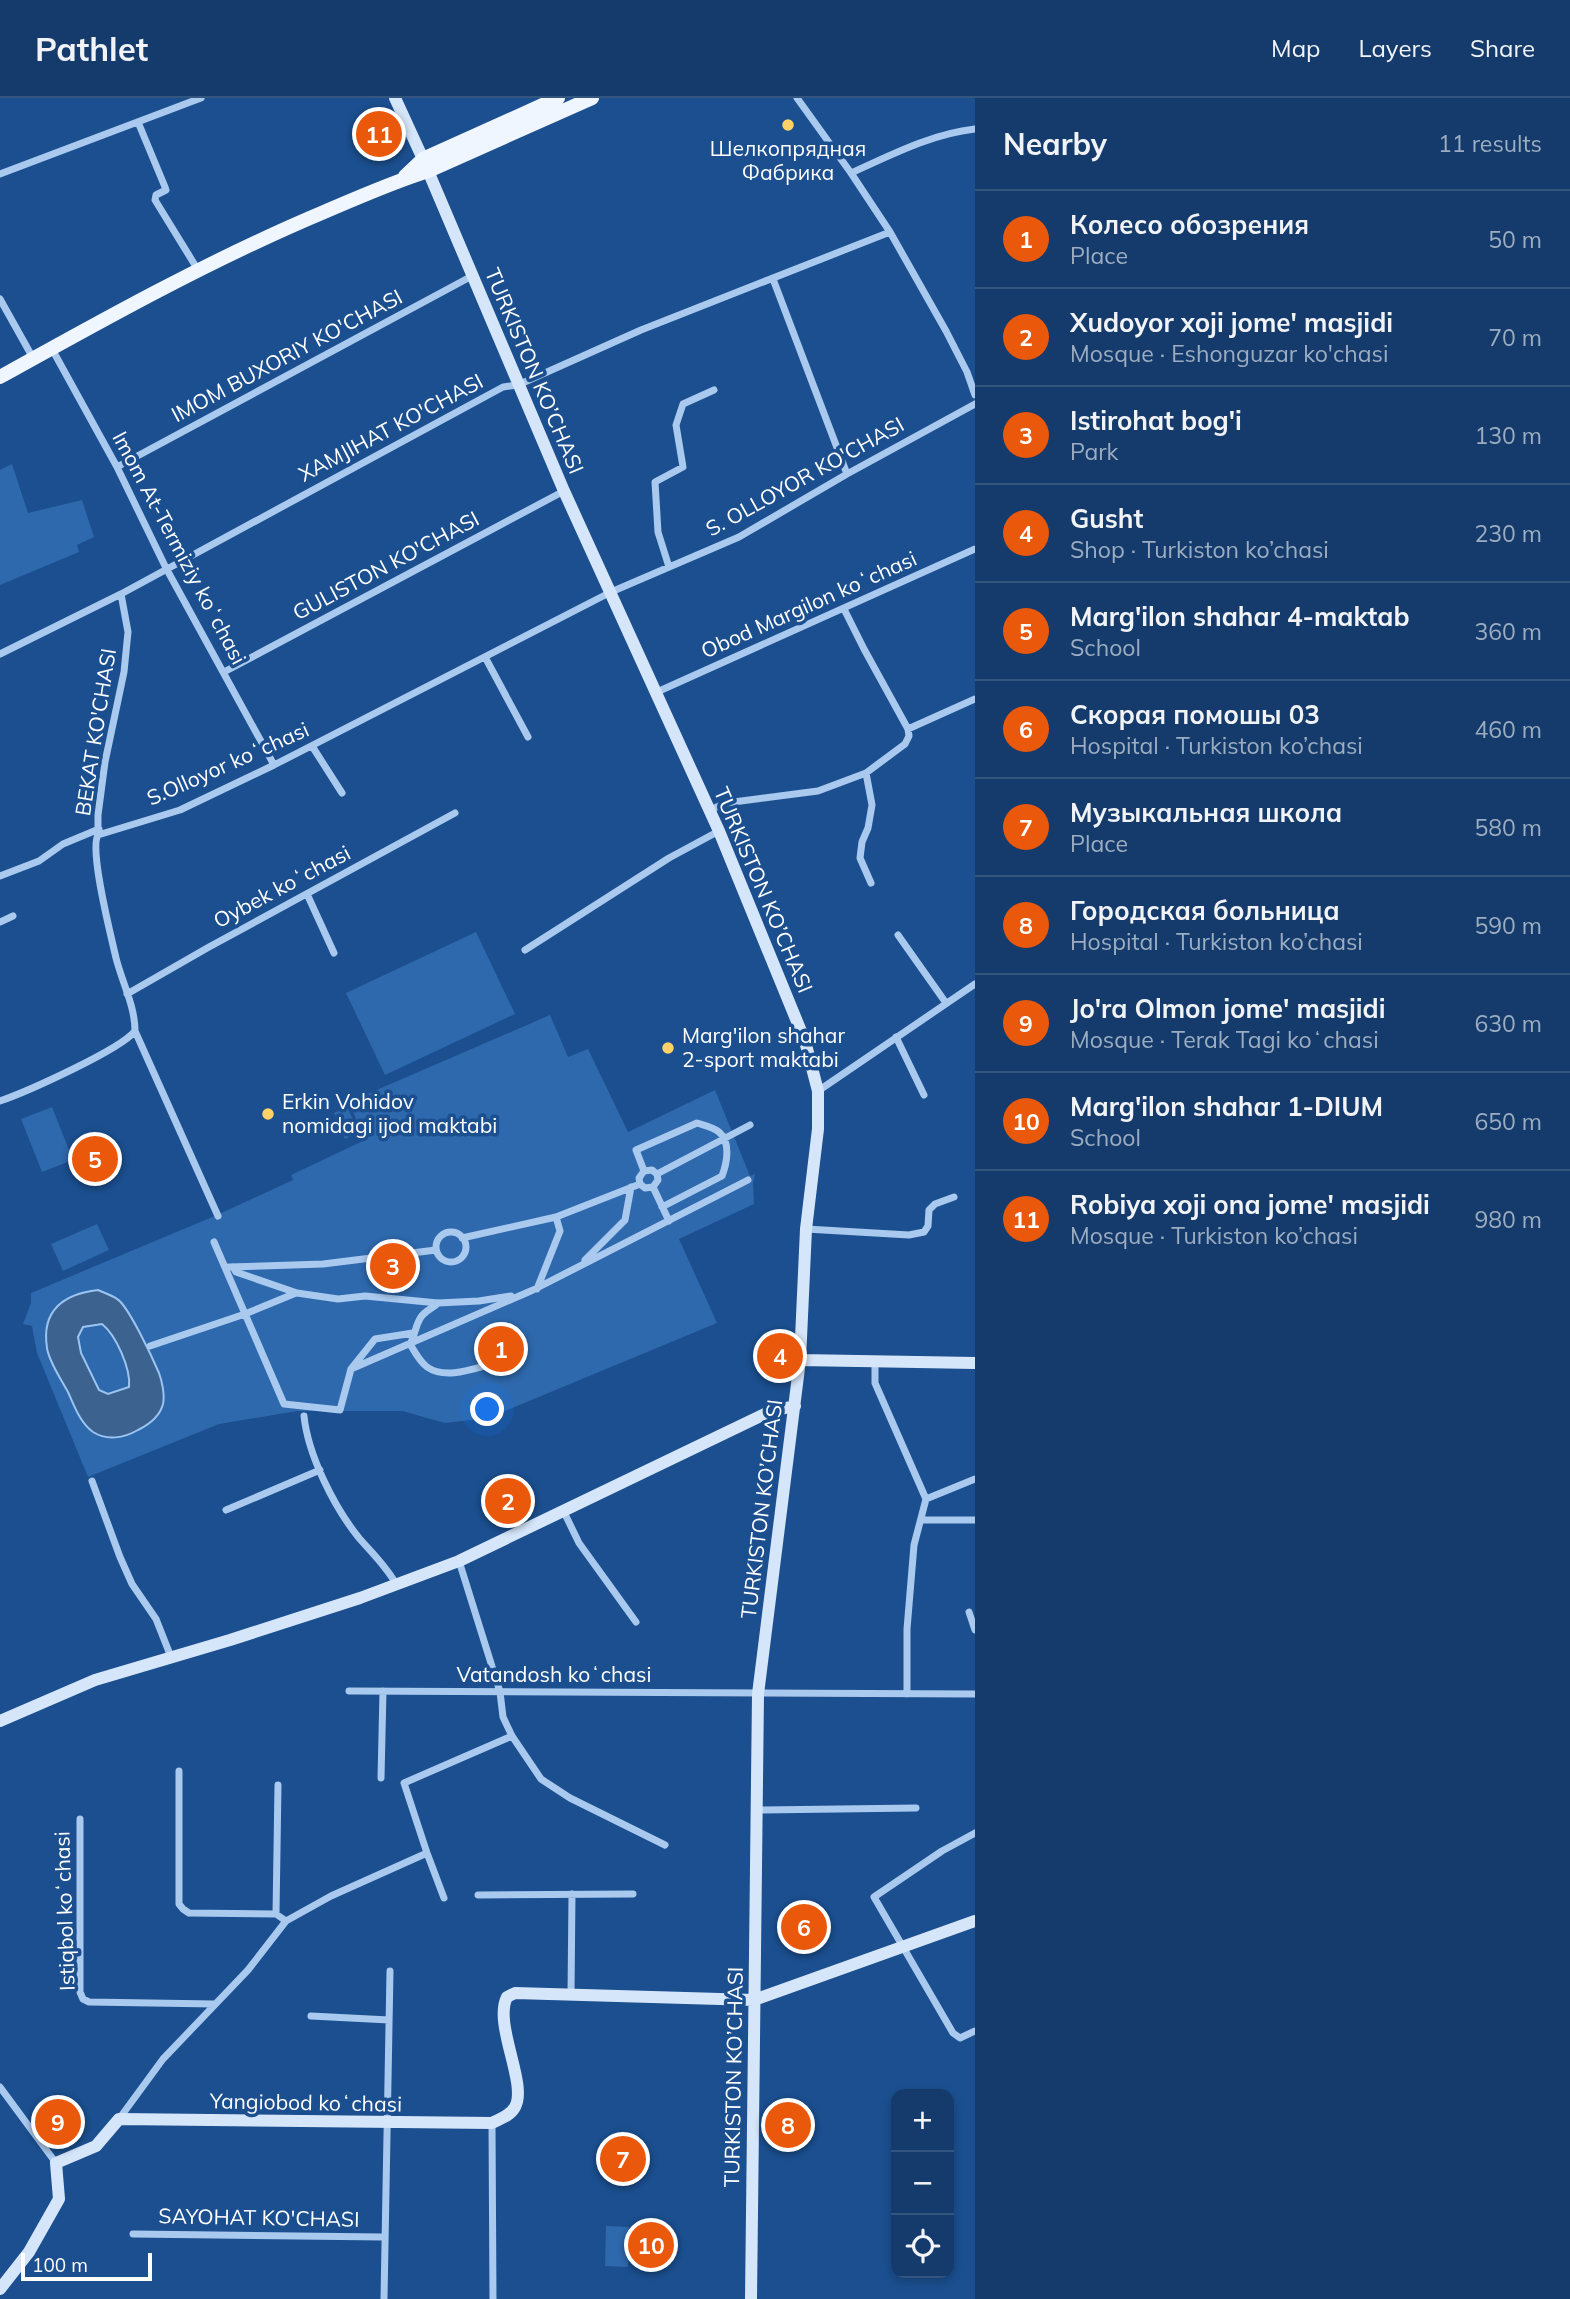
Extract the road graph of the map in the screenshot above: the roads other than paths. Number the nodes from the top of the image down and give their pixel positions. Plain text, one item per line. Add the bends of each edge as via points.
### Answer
1 (201, 98) edge
2 (395, 98) edge
3 (558, 98) edge
4 (592, 98) edge
5 (797, 98) edge
6 (138, 122) junction
7 (975, 129) edge
8 (426, 165) junction
9 (851, 173) junction
10 (0, 174) edge
11 (890, 232) junction
12 (198, 270) junction
13 (472, 276) junction
14 (773, 279) junction
15 (0, 299) edge
16 (52, 348) junction
17 (33, 358) junction
18 (0, 377) edge
19 (518, 385) junction
20 (714, 390) dead end
21 (975, 395) edge
22 (975, 404) edge
23 (117, 467) junction
24 (847, 474) junction
25 (564, 491) junction
26 (975, 549) edge
27 (669, 567) junction
28 (166, 568) junction
29 (611, 592) junction
30 (121, 594) junction
31 (844, 609) junction
32 (0, 654) edge
33 (485, 657) junction
34 (224, 672) junction
35 (657, 692) junction
36 (975, 699) edge
37 (908, 729) junction
38 (528, 737) dead end
39 (312, 746) junction
40 (274, 765) junction
41 (866, 773) junction
42 (342, 793) dead end
43 (710, 810) junction
44 (455, 813) dead end
45 (719, 831) junction
46 (98, 832) junction
47 (0, 876) edge
48 (871, 883) dead end
49 (307, 894) junction
50 (13, 916) dead end
51 (0, 922) edge
52 (898, 935) dead end
53 (525, 950) dead end
54 (334, 953) dead end
55 (975, 984) edge
56 (127, 994) junction
57 (946, 1003) junction
58 (135, 1031) junction
59 (895, 1037) junction
60 (818, 1091) junction
61 (924, 1095) dead end
62 (0, 1101) edge
63 (750, 1125) dead end
64 (724, 1139) junction
65 (644, 1171) junction
66 (657, 1174) junction
67 (748, 1180) dead end
68 (640, 1184) junction
69 (631, 1187) junction
70 (653, 1187) junction
71 (954, 1197) dead end
72 (662, 1207) junction
73 (218, 1216) dead end
74 (556, 1217) junction
75 (668, 1221) junction
76 (806, 1229) junction
77 (463, 1238) junction
78 (214, 1242) dead end
79 (436, 1250) junction
80 (229, 1267) junction
81 (578, 1267) junction
82 (534, 1291) junction
83 (297, 1293) junction
84 (438, 1303) junction
85 (245, 1314) junction
86 (413, 1333) junction
87 (410, 1344) junction
88 (150, 1346) dead end
89 (800, 1360) junction
90 (876, 1361) junction
91 (975, 1363) edge
92 (488, 1365) dead end
93 (351, 1369) junction
94 (795, 1406) junction
95 (304, 1416) dead end
96 (320, 1470) junction
97 (975, 1479) edge
98 (92, 1481) dead end
99 (926, 1499) junction
100 (226, 1510) dead end
101 (563, 1510) junction
102 (920, 1520) junction
103 (975, 1520) edge
104 (458, 1561) junction
105 (396, 1584) junction
106 (969, 1612) dead end
107 (636, 1622) dead end
108 (975, 1630) edge
109 (171, 1657) junction
110 (349, 1691) dead end
111 (383, 1691) junction
112 (500, 1692) junction
113 (758, 1694) junction
114 (906, 1694) junction
115 (975, 1695) edge
116 (0, 1721) edge
117 (512, 1736) junction
118 (179, 1771) dead end
119 (381, 1778) dead end
120 (278, 1785) dead end
121 (916, 1808) dead end
122 (756, 1810) junction
123 (80, 1819) dead end
124 (975, 1833) edge
125 (665, 1845) dead end
126 (427, 1853) junction
127 (572, 1894) junction
128 (633, 1894) dead end
129 (478, 1895) dead end
130 (444, 1898) dead end
131 (276, 1914) junction
132 (286, 1921) junction
133 (975, 1921) edge
134 (902, 1947) junction
135 (390, 1971) dead end
136 (571, 1994) junction
137 (754, 2000) junction
138 (214, 2004) junction
139 (311, 2016) dead end
140 (389, 2020) junction
141 (975, 2031) edge
142 (0, 2087) edge
143 (119, 2119) junction
144 (387, 2123) junction
145 (492, 2123) junction
146 (56, 2163) junction
147 (133, 2234) dead end
148 (383, 2237) junction
149 (0, 2289) edge
150 (384, 2299) edge
151 (493, 2299) edge
152 (751, 2299) edge

1 - 6 street
2 - 8 main road, TURKISTON KO’CHASI
3 - 8 main road
4 - 8 main road
5 - 9 street
6 - 10 street
6 - 12 street via 166,187 155,200
7 - 9 street via 918,143
8 - 12 main road
8 - 13 main road, TURKISTON KO’CHASI
9 - 11 street
11 - 14 street, XAMJIHAT KO'CHASI
11 - 21 street via 946,331
12 - 16 main road
13 - 19 main road, TURKISTON KO’CHASI
13 - 23 street, IMOM BUXORIY KO'CHASI
14 - 19 street, XAMJIHAT KO'CHASI via 641,330
14 - 24 street
15 - 17 street
16 - 17 main road
16 - 23 street, Imom At-Termiziy koʻchasi
17 - 18 main road
19 - 25 main road, TURKISTON KO’CHASI
19 - 28 street, XAMJIHAT KO'CHASI via 503,387
20 - 27 street via 683,404 676,425 683,467 655,482 658,532
22 - 24 street, S. OLLOYOR KO'CHASI
23 - 28 street, Imom At-Termiziy koʻchasi
24 - 27 street, S. OLLOYOR KO'CHASI via 739,537
25 - 29 main road, TURKISTON KO’CHASI
25 - 34 street, GULISTON KO'CHASI
26 - 31 street, Obod Margilon koʻchasi
27 - 29 street, S. OLLOYOR KO'CHASI
28 - 30 street, XAMJIHAT KO'CHASI
28 - 34 street, Imom At-Termiziy koʻchasi
29 - 33 street, S.Olloyor koʻchasi
29 - 35 main road, TURKISTON KO’CHASI
30 - 32 street, XAMJIHAT KO'CHASI
30 - 46 street, BEKAT KO'CHASI via 128,632 104,762
31 - 35 street, Obod Margilon koʻchasi
31 - 37 street
33 - 38 street
33 - 39 street, S.Olloyor koʻchasi
34 - 40 street, Imom At-Termiziy koʻchasi
35 - 43 main road, TURKISTON KO’CHASI
36 - 37 street
37 - 41 street via 905,744
39 - 40 street, S.Olloyor koʻchasi
39 - 42 street
40 - 46 street, S.Olloyor koʻchasi via 180,810
41 - 43 street via 818,791 726,803
41 - 48 street via 872,805 860,858
43 - 45 main road, TURKISTON KO’CHASI
44 - 49 street, Oybek koʻchasi
45 - 53 street
45 - 60 main road, TURKISTON KO’CHASI via 806,1041
46 - 47 street, S.Olloyor koʻchasi
46 - 56 street via 97,867
49 - 54 street
49 - 56 street, Oybek koʻchasi
50 - 51 street
52 - 57 street
55 - 57 street
56 - 58 street
57 - 59 street
58 - 62 street via 44,1083
58 - 73 street
59 - 60 street
59 - 61 street
60 - 76 main road, TURKISTON KO’CHASI
63 - 64 street
64 - 65 street via 718,1131 697,1123 636,1150
64 - 66 street
64 - 72 street via 727,1165 722,1176
65 - 66 street
65 - 68 street
66 - 70 street
67 - 75 street
68 - 69 street
68 - 70 street
69 - 74 street
69 - 81 street via 625,1220
70 - 72 street
71 - 76 street via 929,1210 924,1232
72 - 75 street
74 - 77 street
74 - 82 street via 560,1231
75 - 81 street
76 - 89 main road, TURKISTON KO’CHASI
77 - 79 street via 459,1233 445,1233
77 - 79 street via 467,1251 458,1261 444,1261
78 - 80 street
79 - 80 street via 323,1264
80 - 83 street
80 - 85 street
81 - 82 street
82 - 84 street
82 - 87 street
83 - 84 street
83 - 85 street
84 - 86 street via 422,1315
85 - 88 street
85 - 93 street via 284,1404 340,1410
86 - 87 street
86 - 93 street via 375,1339
87 - 92 street via 427,1367 446,1373
87 - 93 street
89 - 90 main road
89 - 94 main road, TURKISTON KO’CHASI
90 - 91 main road
90 - 99 street via 875,1383
94 - 101 main road via 760,1417
94 - 113 main road, TURKISTON KO’CHASI
95 - 96 street
96 - 100 street
96 - 105 street via 350,1524
97 - 99 street
98 - 109 street via 132,1584 156,1619
99 - 102 street
101 - 104 main road
101 - 107 street via 579,1543
102 - 103 street
102 - 114 street via 907,1629
104 - 105 main road
104 - 112 street
105 - 109 main road
106 - 108 street
109 - 116 main road via 95,1680
110 - 111 street, Vatandosh koʻchasi
111 - 112 street, Vatandosh koʻchasi
111 - 119 street
112 - 113 street, Vatandosh koʻchasi
112 - 117 street via 503,1717
113 - 114 street, Vatandosh koʻchasi
113 - 122 main road, TURKISTON KO’CHASI
114 - 115 street, Vatandosh koʻchasi
117 - 125 street via 541,1779
117 - 126 street via 404,1783
118 - 131 street via 179,1904 189,1913
120 - 131 street
121 - 122 street
122 - 137 main road, TURKISTON KO’CHASI
123 - 138 street, Istiqbol koʻchasi via 82,1999
124 - 134 street via 875,1894 874,1900
126 - 130 street
126 - 132 street
127 - 128 street
127 - 129 street
127 - 136 street
131 - 132 street
132 - 138 street
133 - 134 main road
134 - 137 main road
134 - 141 street via 953,2033 960,2038
135 - 140 street
136 - 137 main road
136 - 145 main road via 525,1992 507,1997 503,2010 516,2102 507,2116
137 - 152 main road, TURKISTON KO’CHASI
138 - 143 street via 163,2059
139 - 140 street
140 - 144 street
142 - 146 street
143 - 144 main road, Yangiobod koʻchasi
143 - 146 main road via 96,2146
144 - 145 main road, Yangiobod koʻchasi
144 - 148 street
145 - 151 street
146 - 149 main road via 59,2199 29,2252
147 - 148 street, SAYOHAT KO'CHASI
148 - 150 street

